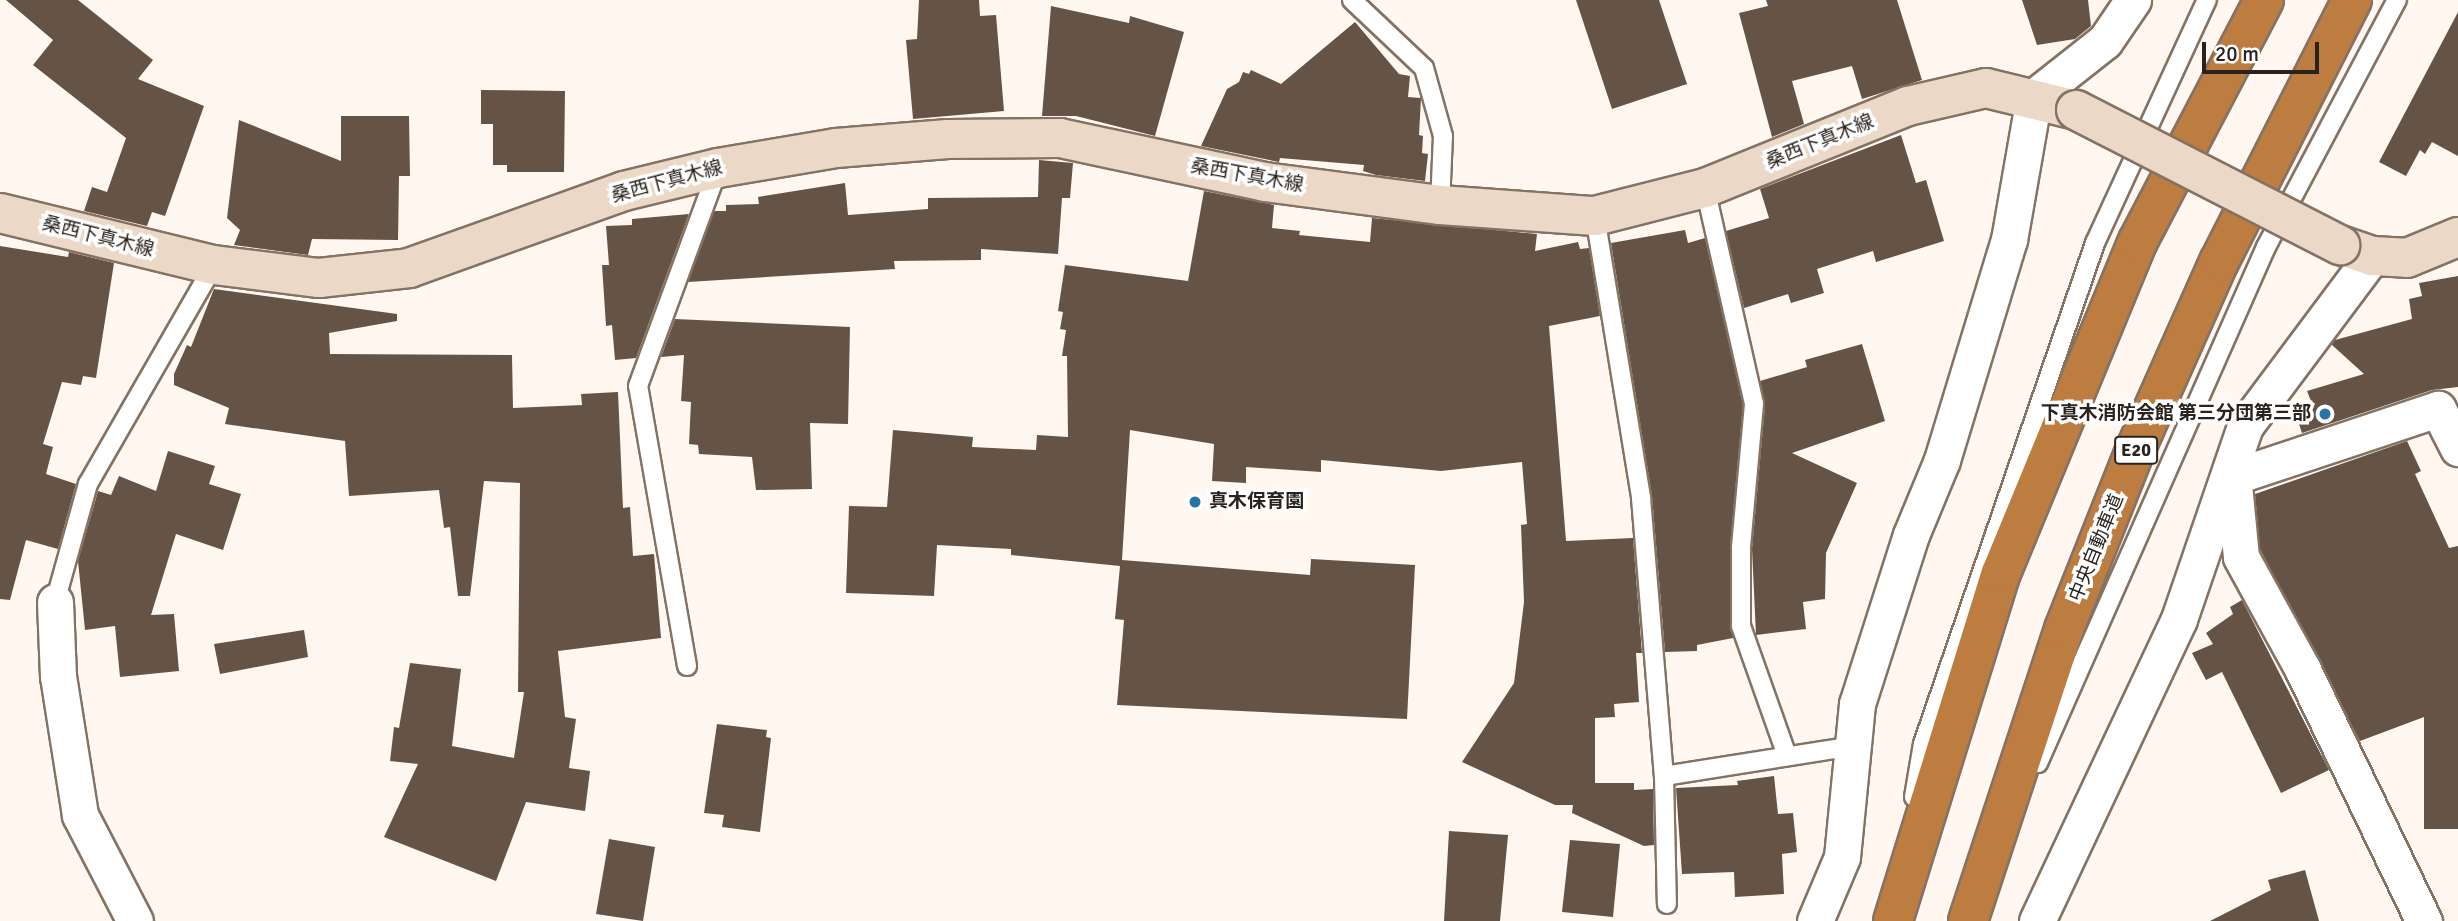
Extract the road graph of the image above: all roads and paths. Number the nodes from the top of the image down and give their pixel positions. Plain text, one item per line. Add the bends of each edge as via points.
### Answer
1 (1352, 0) edge
2 (2133, 0) edge
3 (2207, 0) edge
4 (2264, 0) edge
5 (2352, 0) edge
6 (2398, 0) edge
7 (2035, 97) junction
8 (718, 168) junction
9 (1705, 188) junction
10 (1440, 205) junction
11 (0, 213) edge
12 (1595, 216) junction
13 (2458, 237) edge
14 (2356, 250) junction
15 (214, 265) junction
16 (2458, 448) edge
17 (2233, 470) junction
18 (55, 602) joint
19 (687, 666) dead end
20 (1853, 746) junction
21 (1787, 756) junction
22 (1664, 776) junction
23 (1667, 904) dead end
24 (135, 921) edge
25 (1815, 921) edge
26 (1893, 921) edge
27 (1969, 921) edge
28 (2036, 921) edge
29 (2424, 921) edge

1 - 10 lane via 1424,68 1443,136
2 - 7 street via 2105,41
3 - 26 lane via 2095,243 1980,570 1923,744
4 - 26 highway via 2138,241 2001,573
5 - 27 highway, 中央自動車道 / E20 via 2219,262 2136,448 2064,629
6 - 27 lane via 2266,247
7 - 9 main road, 桑西下真木線 via 1986,88 1908,106
7 - 14 main road, 桑西下真木線, bridge via 2076,110
7 - 20 street via 2009,240 1942,460 1884,614 1857,704
8 - 10 main road, 桑西下真木線 via 864,146 948,139 1060,138 1265,182
8 - 15 main road, 桑西下真木線 via 624,191 409,268 319,278
8 - 19 lane via 638,386
9 - 12 main road, 桑西下真木線
9 - 21 lane via 1754,404 1741,548 1741,626
10 - 12 main road, 桑西下真木線
11 - 15 main road, 桑西下真木線
12 - 22 lane via 1641,498
13 - 14 main road, 桑西下真木線 via 2407,258
14 - 17 street via 2245,426
15 - 18 lane via 88,484
16 - 17 street via 2438,409
17 - 28 street via 2179,619
17 - 29 street via 2242,558 2303,670
18 - 24 street via 58,676 80,816
20 - 21 lane
20 - 25 street via 1842,857
21 - 22 lane
22 - 23 lane

